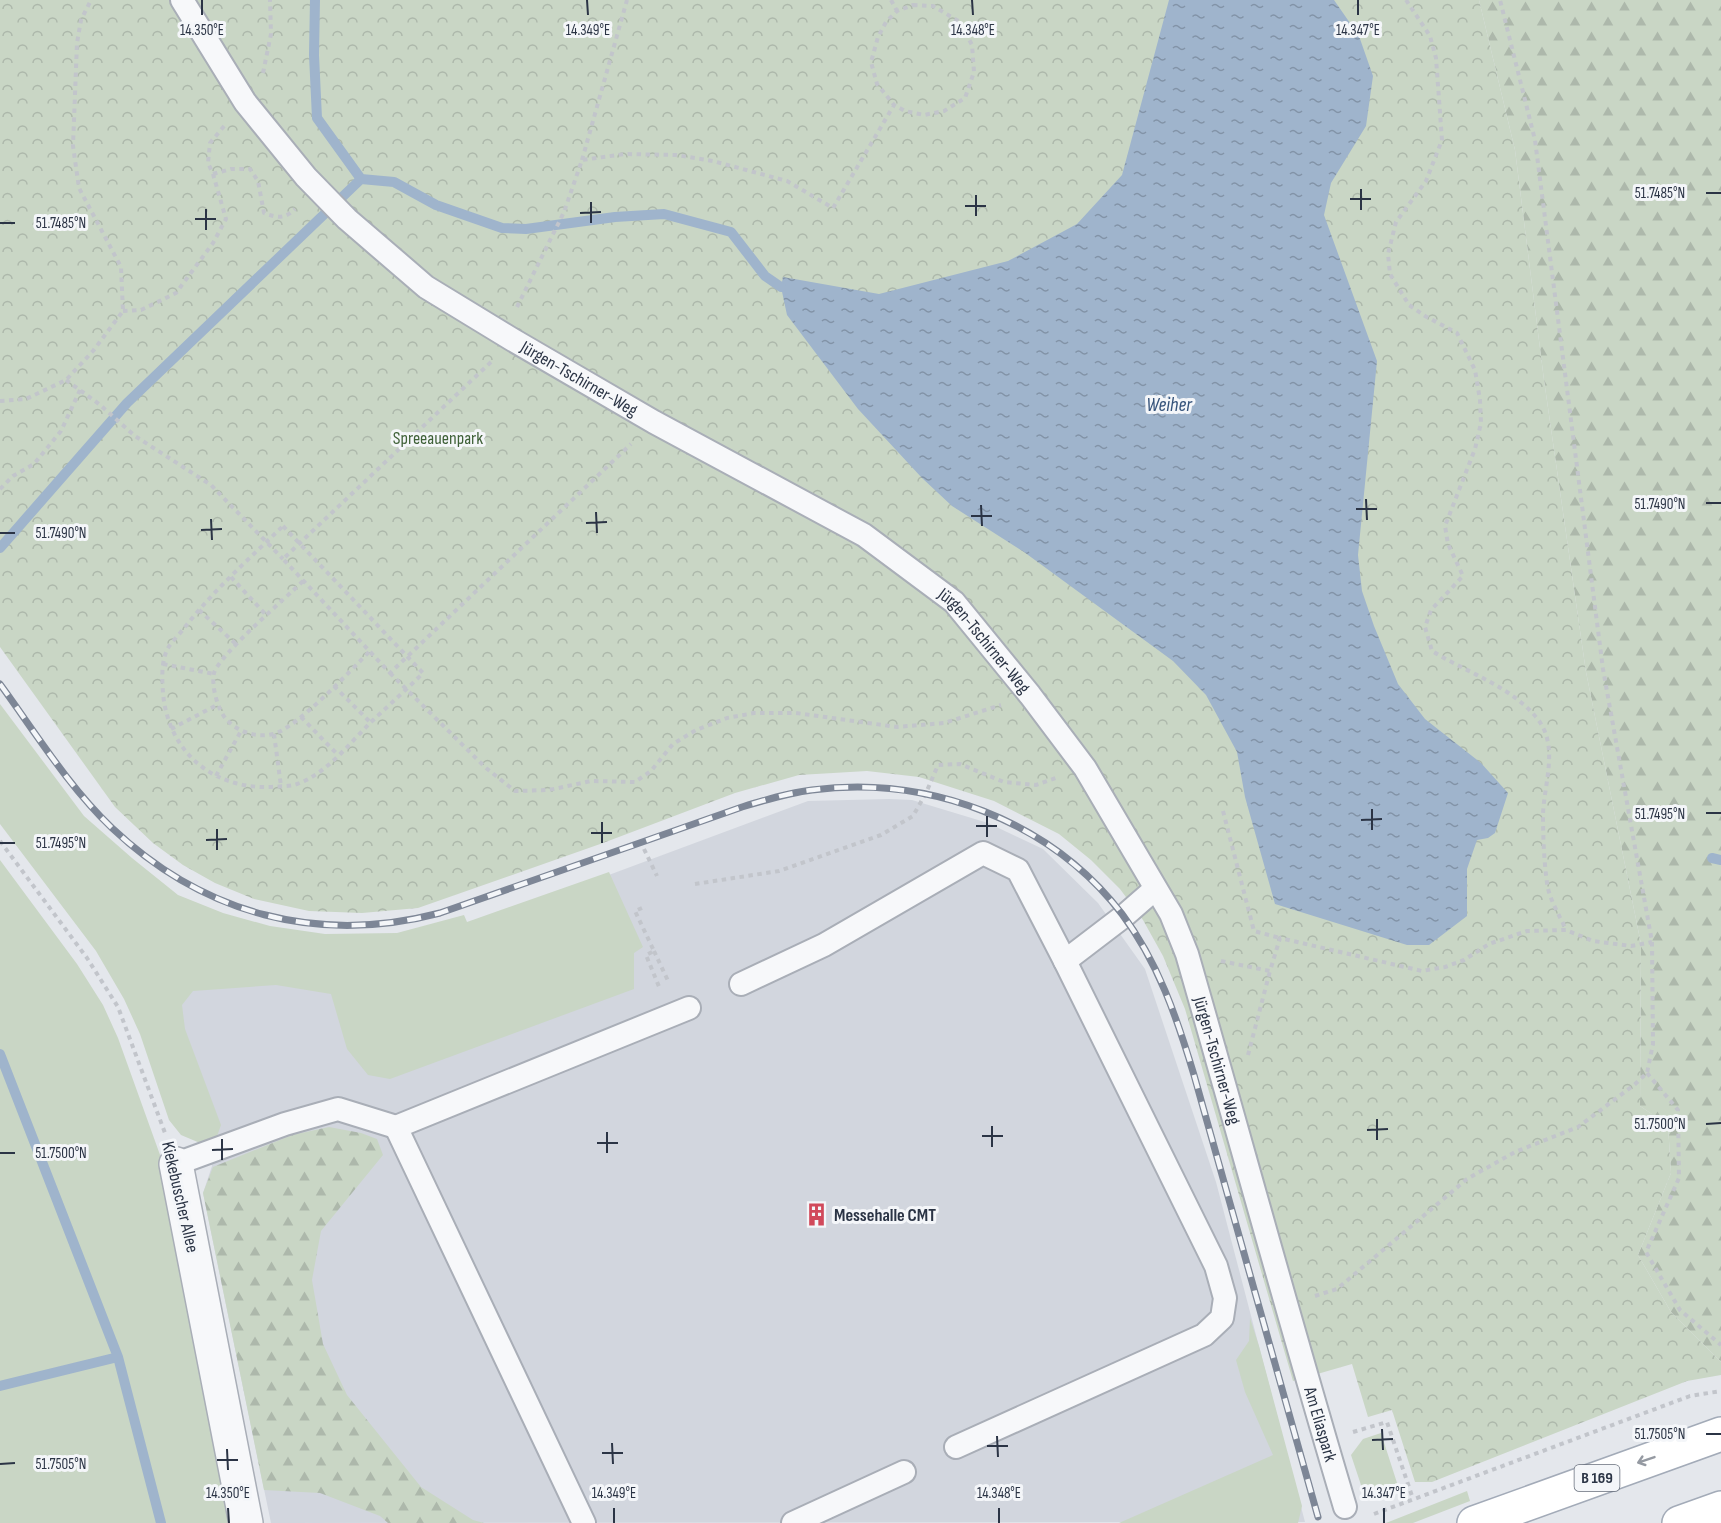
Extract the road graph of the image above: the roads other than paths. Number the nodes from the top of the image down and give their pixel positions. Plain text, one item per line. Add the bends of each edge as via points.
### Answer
1 (182, 0) edge
2 (1155, 889) junction
3 (1065, 961) junction
4 (741, 984) dead end
5 (680, 1012) road end
6 (396, 1127) junction
7 (176, 1164) joint
8 (1306, 1377) joint
9 (1721, 1434) edge
10 (956, 1447) dead end
11 (904, 1472) dead end
12 (1345, 1507) dead end
13 (1721, 1508) edge
14 (246, 1523) edge
15 (584, 1523) edge
16 (793, 1523) edge
17 (1474, 1523) edge
18 (1679, 1523) edge

1 - 2 lane, Jürgen-Tschirner-Weg via 245,102 310,181 347,219 426,287 654,422 864,535 954,602 1085,768
2 - 3 lane
2 - 8 lane, Jürgen-Tschirner-Weg via 1171,914 1187,954
3 - 4 lane via 1018,870 983,853 824,945
3 - 10 lane via 1216,1266 1225,1298 1222,1318 1204,1335
5 - 6 lane
6 - 7 lane via 338,1109
6 - 15 lane
7 - 14 street, Kiekebuscher Allee
8 - 12 lane, Am Eliaspark
9 -> 17 main road, B 169
11 - 16 lane
13 - 18 main road

